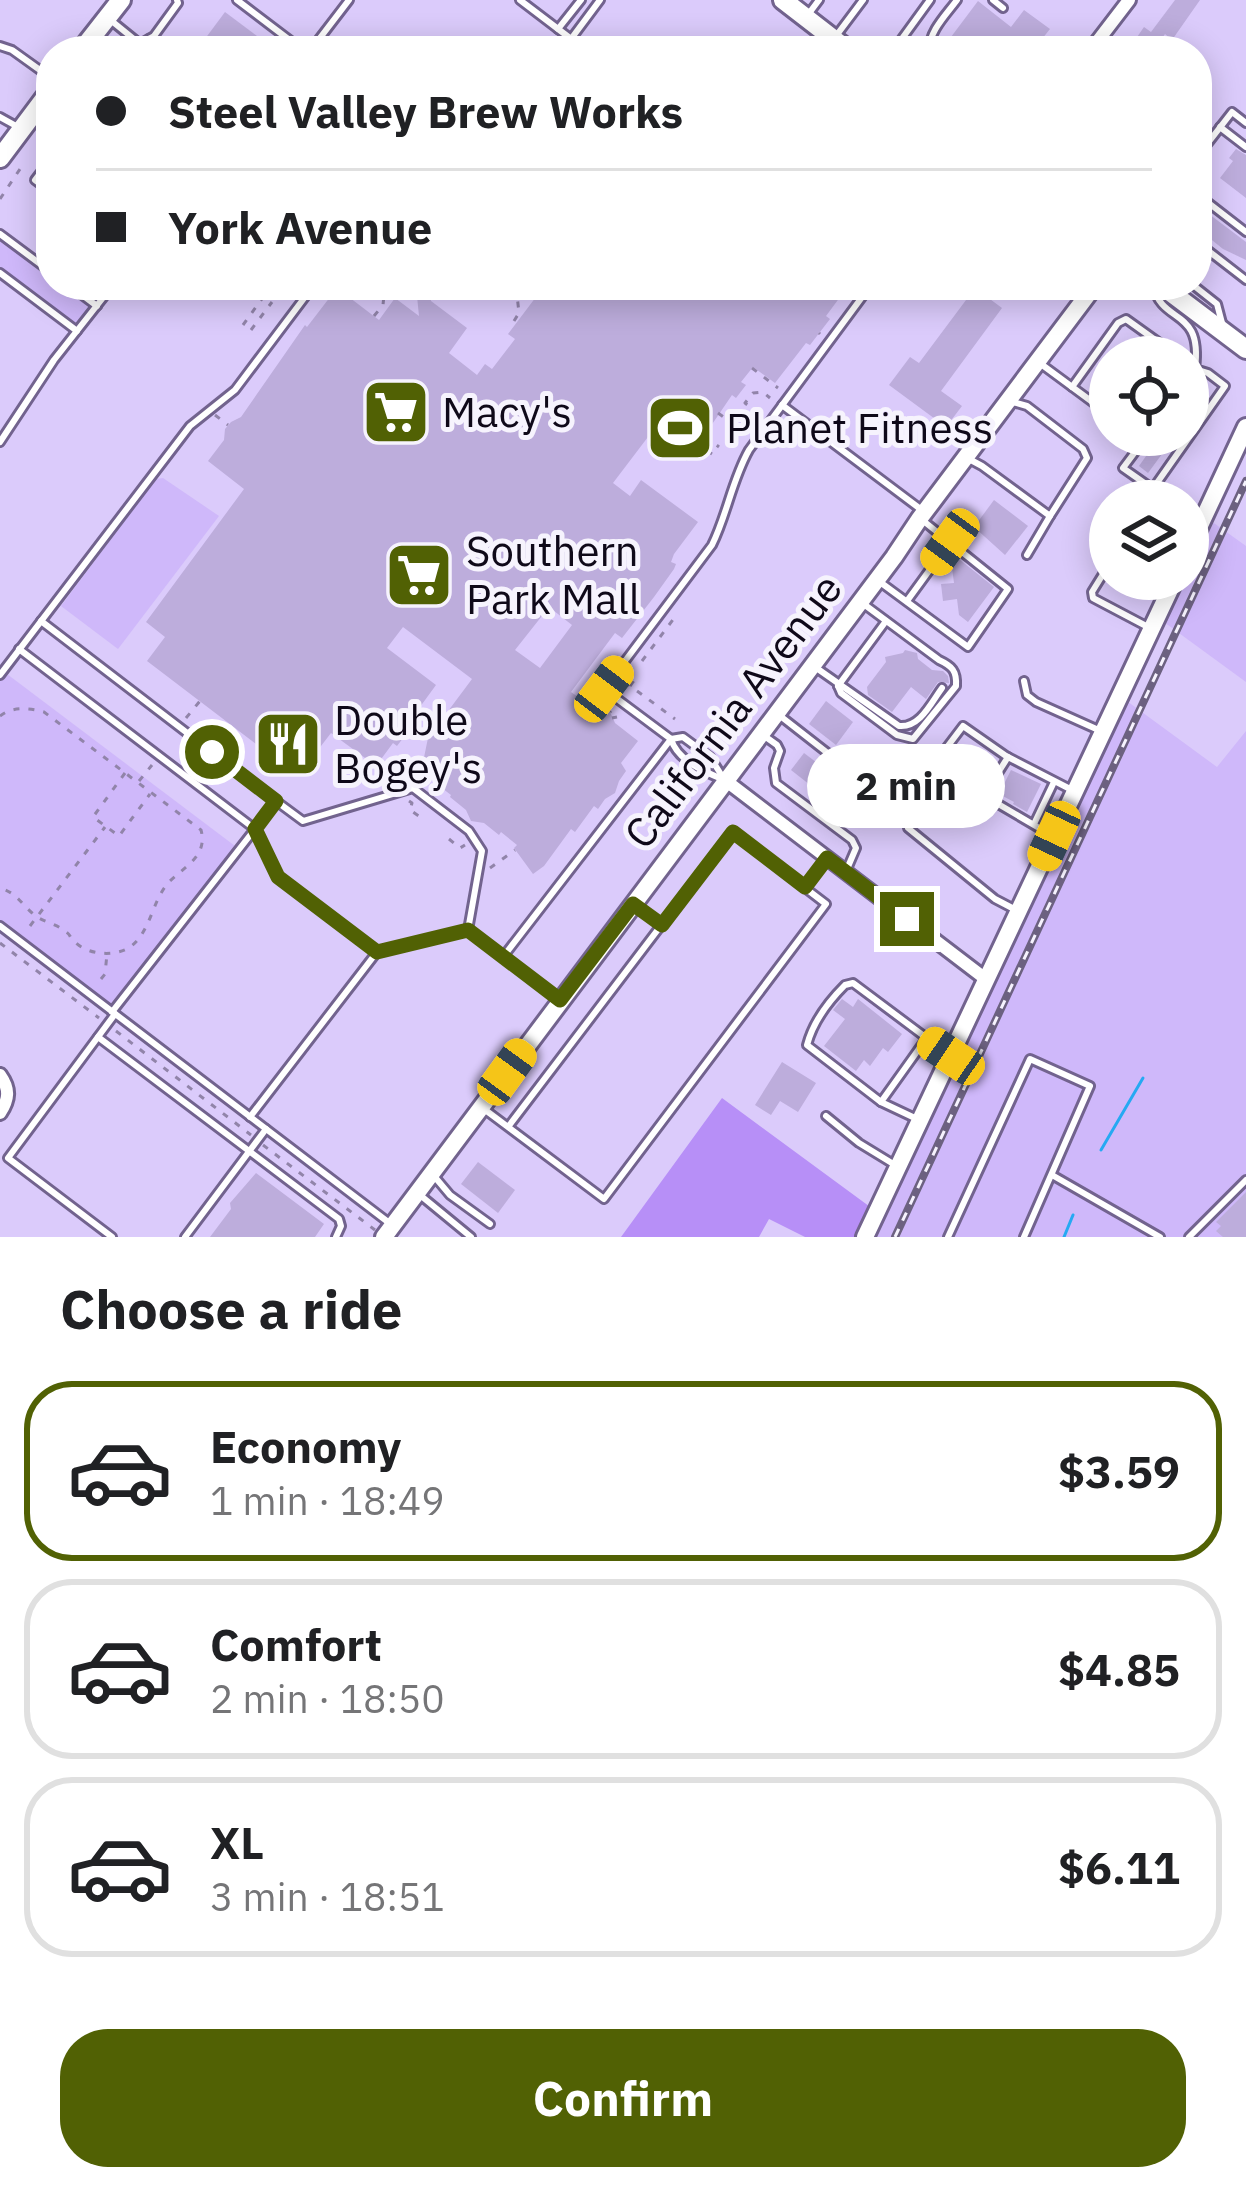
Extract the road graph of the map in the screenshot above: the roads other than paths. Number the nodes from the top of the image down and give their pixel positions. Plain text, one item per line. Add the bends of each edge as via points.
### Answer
1 (121, 0) edge
2 (177, 0) edge
3 (349, 0) edge
4 (520, 0) edge
5 (581, 0) edge
6 (600, 0) edge
7 (783, 0) edge
8 (819, 0) edge
9 (863, 0) edge
10 (930, 0) edge
11 (957, 0) edge
12 (993, 0) edge
13 (1129, 0) edge
14 (238, 1) edge
15 (1003, 8) dead end
16 (107, 17) junction
17 (806, 18) junction
18 (558, 29) junction
19 (92, 36) edge
20 (130, 36) edge
21 (149, 36) edge
22 (286, 36) edge
23 (319, 36) edge
24 (567, 36) edge
25 (573, 36) edge
26 (830, 36) edge
27 (846, 36) edge
28 (904, 36) edge
29 (932, 36) edge
30 (1101, 36) edge
31 (0, 46) edge
32 (36, 67) edge
33 (36, 113) edge
34 (0, 117) edge
35 (1246, 122) edge
36 (1220, 127) junction
37 (22, 129) junction
38 (1212, 137) edge
39 (1246, 147) edge
40 (0, 158) edge
41 (1212, 206) edge
42 (1246, 232) edge
43 (0, 234) edge
44 (1212, 254) edge
45 (36, 261) edge
46 (0, 273) edge
47 (1246, 280) edge
48 (89, 300) edge
49 (102, 300) edge
50 (303, 300) edge
51 (860, 300) edge
52 (1084, 300) edge
53 (1160, 300) edge
54 (1178, 300) edge
55 (1212, 300) edge
56 (97, 306) junction
57 (77, 331) junction
58 (1224, 333) junction
59 (1109, 336) edge
60 (1150, 336) edge
61 (1195, 336) edge
62 (1246, 350) edge
63 (1038, 362) junction
64 (1089, 363) edge
65 (1209, 374) edge
66 (1072, 387) junction
67 (1009, 400) junction
68 (1089, 400) edge
69 (782, 405) junction
70 (1209, 409) edge
71 (1246, 427) edge
72 (0, 442) edge
73 (1131, 456) edge
74 (965, 458) junction
75 (1139, 480) edge
76 (1209, 490) edge
77 (922, 515) junction
78 (1050, 516) junction
79 (950, 542) junction
80 (1027, 556) dead end
81 (878, 579) junction
82 (1098, 600) edge
83 (1165, 600) edge
84 (907, 601) junction
85 (861, 602) junction
86 (41, 621) junction
87 (886, 621) junction
88 (1151, 629) junction
89 (20, 650) junction
90 (812, 665) junction
91 (0, 675) edge
92 (1024, 681) dead end
93 (838, 686) junction
94 (943, 688) dead end
95 (776, 713) junction
96 (1103, 732) junction
97 (761, 733) junction
98 (671, 740) junction
99 (1008, 758) junction
100 (857, 776) dead end
101 (725, 780) junction
102 (1054, 782) junction
103 (1076, 791) junction
104 (984, 795) junction
105 (276, 801) junction
106 (1034, 824) junction
107 (908, 828) dead end
108 (255, 829) junction
109 (1054, 836) junction
110 (827, 858) junction
111 (845, 872) junction
112 (805, 887) junction
113 (633, 904) junction
114 (1019, 912) junction
115 (662, 925) junction
116 (0, 926) edge
117 (468, 930) junction
118 (377, 952) junction
119 (503, 957) junction
120 (987, 980) junction
121 (560, 1000) junction
122 (114, 1013) junction
123 (98, 1036) junction
124 (926, 1040) junction
125 (951, 1056) junction
126 (3, 1079) edge
127 (881, 1102) junction
128 (481, 1107) junction
129 (0, 1113) edge
130 (826, 1116) dead end
131 (250, 1117) junction
132 (920, 1120) junction
133 (508, 1127) junction
134 (266, 1129) junction
135 (250, 1151) junction
136 (898, 1167) junction
137 (431, 1174) junction
138 (1052, 1174) junction
139 (1246, 1180) edge
140 (417, 1193) junction
141 (490, 1224) dead end
142 (388, 1231) edge
143 (112, 1237) edge
144 (184, 1237) edge
145 (336, 1237) edge
146 (471, 1237) edge
147 (865, 1237) edge
148 (948, 1237) edge
149 (1024, 1237) edge
150 (1160, 1237) edge
151 (1189, 1237) edge

1 - 16 main road
2 - 21 lane
3 - 23 lane
4 - 18 lane
5 - 18 lane
6 - 25 lane
7 - 17 main road
8 - 17 lane
9 - 27 lane
10 - 28 lane
11 - 29 lane
12 - 15 lane
13 - 30 street
14 - 22 lane
16 - 19 main road
16 - 20 lane
17 - 26 main road
18 - 24 lane
31 - 32 lane
33 - 37 main road
34 - 37 lane
35 - 36 lane via 1232,112
36 - 38 lane
36 - 39 lane
37 - 40 main road
41 - 42 lane
43 - 45 lane
44 - 47 lane
46 - 57 lane
48 - 56 lane
49 - 56 lane
50 - 86 lane via 235,389 190,426
51 - 69 lane
52 - 63 street, California Avenue
53 - 61 lane
54 - 58 main road
55 - 58 lane
56 - 57 lane
57 - 72 lane
58 - 62 main road
59 - 60 lane via 1126,319
63 - 66 lane
63 - 67 street, California Avenue
64 - 66 lane
65 - 70 lane via 1225,386
66 - 68 lane
67 - 74 street, California Avenue
67 - 78 lane via 1037,413 1087,458
69 - 77 lane
69 - 98 lane via 741,464 712,545 604,689
71 - 76 street
73 - 75 lane via 1124,468
74 - 77 street, California Avenue
74 - 78 lane
77 - 79 lane
77 - 81 street, California Avenue
78 - 80 lane
79 - 84 lane
79 - 84 lane via 1008,589 968,647
81 - 84 lane
81 - 85 street, California Avenue
82 - 88 lane
83 - 88 street
85 - 87 lane
85 - 90 street, California Avenue
86 - 89 lane
86 - 105 lane
87 - 93 lane
87 - 93 lane via 939,665 952,666 956,686 913,739
88 - 96 street
89 - 91 lane
89 - 108 lane
90 - 93 lane
90 - 95 street, California Avenue
92 - 96 lane via 1036,702
93 - 94 lane via 910,727
95 - 97 street, California Avenue
95 - 100 lane
96 - 103 street
97 - 101 street, California Avenue
97 - 111 lane via 780,751 776,783 852,840
98 - 101 lane via 701,770
98 - 101 lane via 683,737 710,757
98 - 119 lane
99 - 102 lane
99 - 104 lane
99 - 104 lane via 964,726 938,759
101 - 110 street
101 - 113 street, California Avenue
102 - 103 lane
102 - 106 lane
103 - 109 street
104 - 106 lane
105 - 108 lane
105 - 117 lane via 302,821 413,788 478,841 482,861
106 - 109 lane
107 - 114 lane
108 - 118 lane via 278,877
108 - 122 lane
109 - 114 street
110 - 111 street
110 - 112 lane
111 - 120 street
112 - 115 lane via 733,832
112 - 133 lane via 826,904 604,1199
113 - 115 lane
113 - 121 street, California Avenue
114 - 120 street
115 - 133 lane
116 - 122 lane
117 - 118 lane
117 - 119 lane
118 - 131 lane
119 - 121 lane
120 - 125 street
121 - 128 street, California Avenue
122 - 123 lane
122 - 131 lane
123 - 135 lane
123 - 143 lane via 8,1158
124 - 125 lane
124 - 127 lane
124 - 127 lane via 853,983 832,999 807,1045
125 - 132 street
126 - 129 street via 8,1095
127 - 132 lane
128 - 133 lane
128 - 137 street, California Avenue
130 - 136 lane
131 - 134 lane
132 - 136 street
134 - 135 lane
134 - 142 lane
135 - 144 lane
135 - 145 lane via 339,1219
136 - 147 street
137 - 140 street, California Avenue
137 - 141 lane
138 - 148 lane via 1090,1086 1030,1059
138 - 149 lane
138 - 150 lane
139 - 151 lane
140 - 142 street, California Avenue
140 - 146 lane

